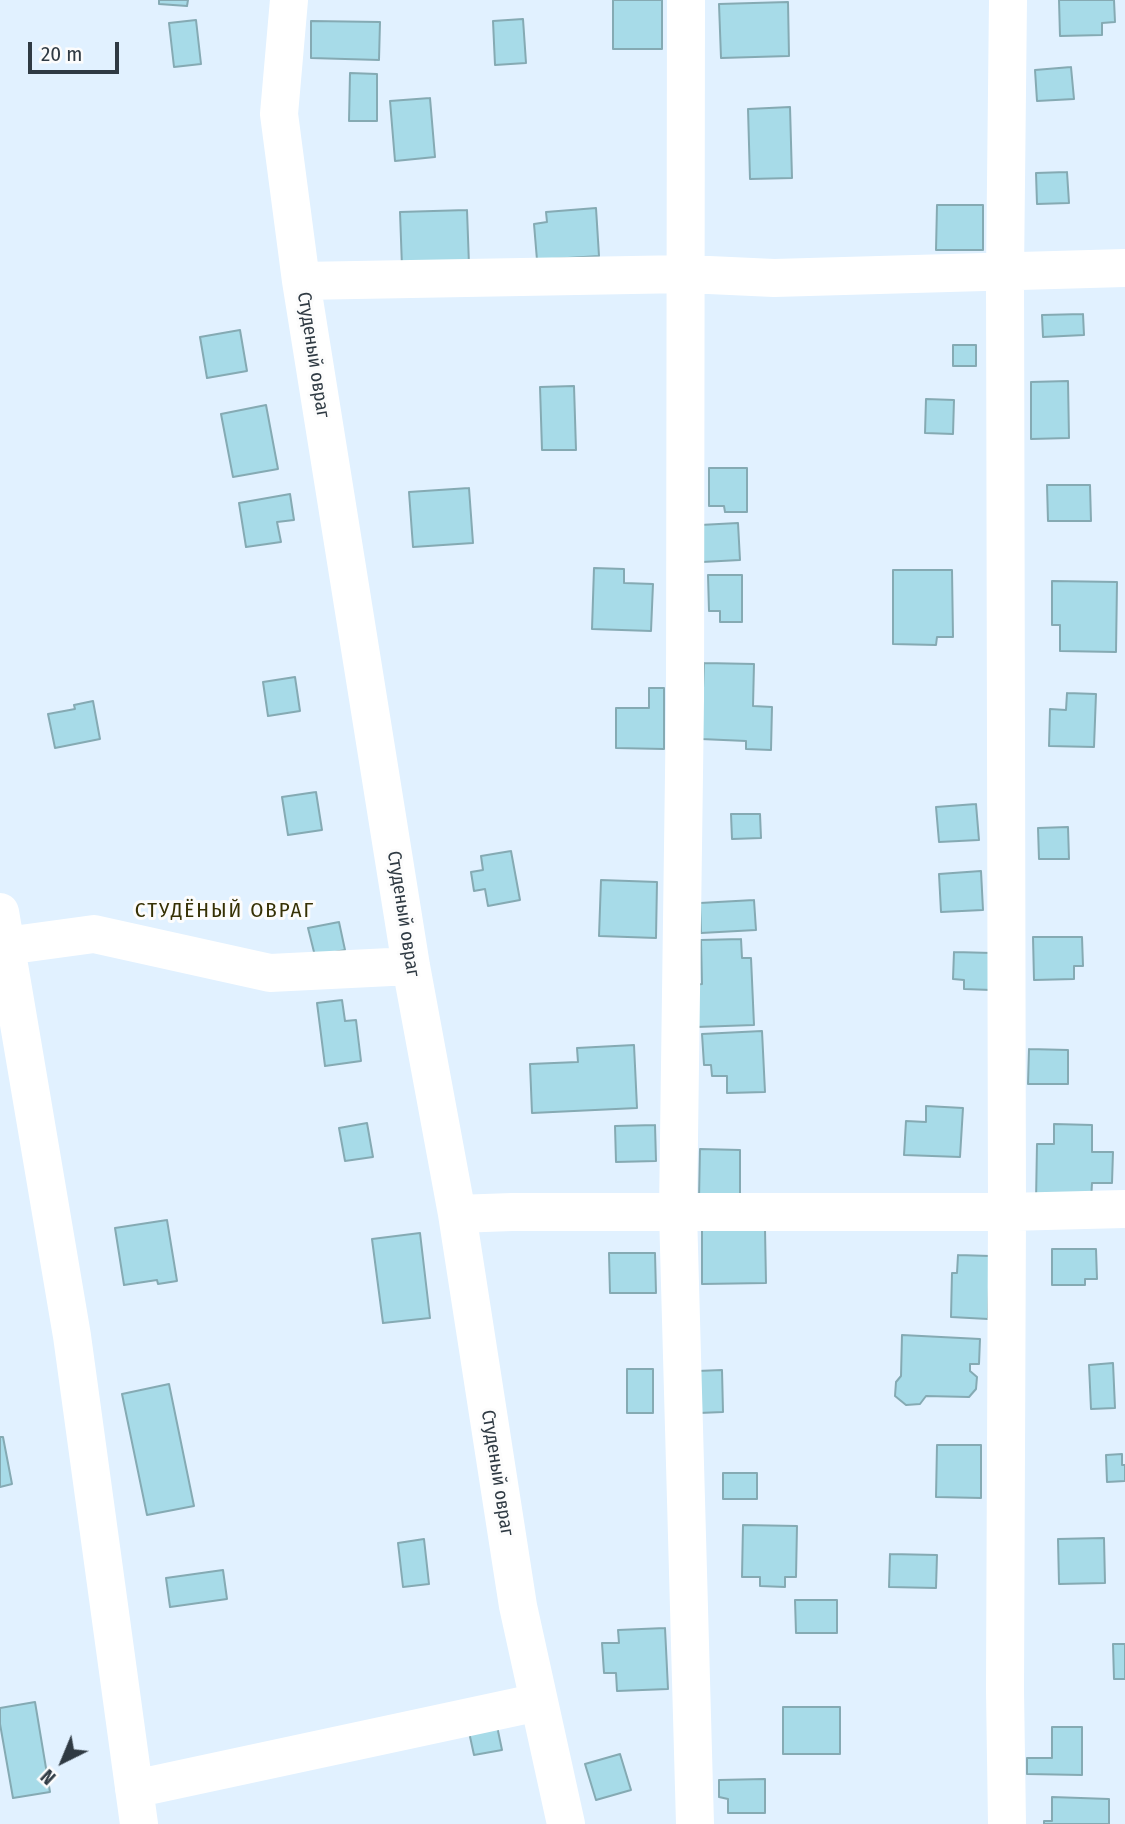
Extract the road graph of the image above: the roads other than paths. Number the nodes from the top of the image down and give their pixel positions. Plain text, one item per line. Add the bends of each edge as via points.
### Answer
1 (289, 0) edge
2 (686, 0) edge
3 (1008, 0) edge
4 (1125, 268) edge
5 (1005, 273) junction
6 (687, 274) junction
7 (300, 281) junction
8 (3, 929) edge
9 (411, 966) junction
10 (1125, 1209) edge
11 (678, 1212) junction
12 (1007, 1212) junction
13 (457, 1214) junction
14 (539, 1702) junction
15 (136, 1807) edge
16 (566, 1824) edge
17 (695, 1824) edge
18 (1007, 1824) edge

1 - 7 street, Студеный овраг via 279,114
2 - 6 street
3 - 5 street
4 - 5 street
5 - 6 street via 774,278
5 - 12 street
6 - 7 street
6 - 11 street
7 - 9 street, Студеный овраг
8 - 9 street via 94,934 270,973
8 - 15 street via 72,1336
9 - 13 street, Студеный овраг
10 - 12 street
11 - 12 street
11 - 13 street
11 - 17 street
12 - 18 street
13 - 14 street, Студеный овраг via 518,1606
14 - 15 street
14 - 16 street, Студеный овраг

